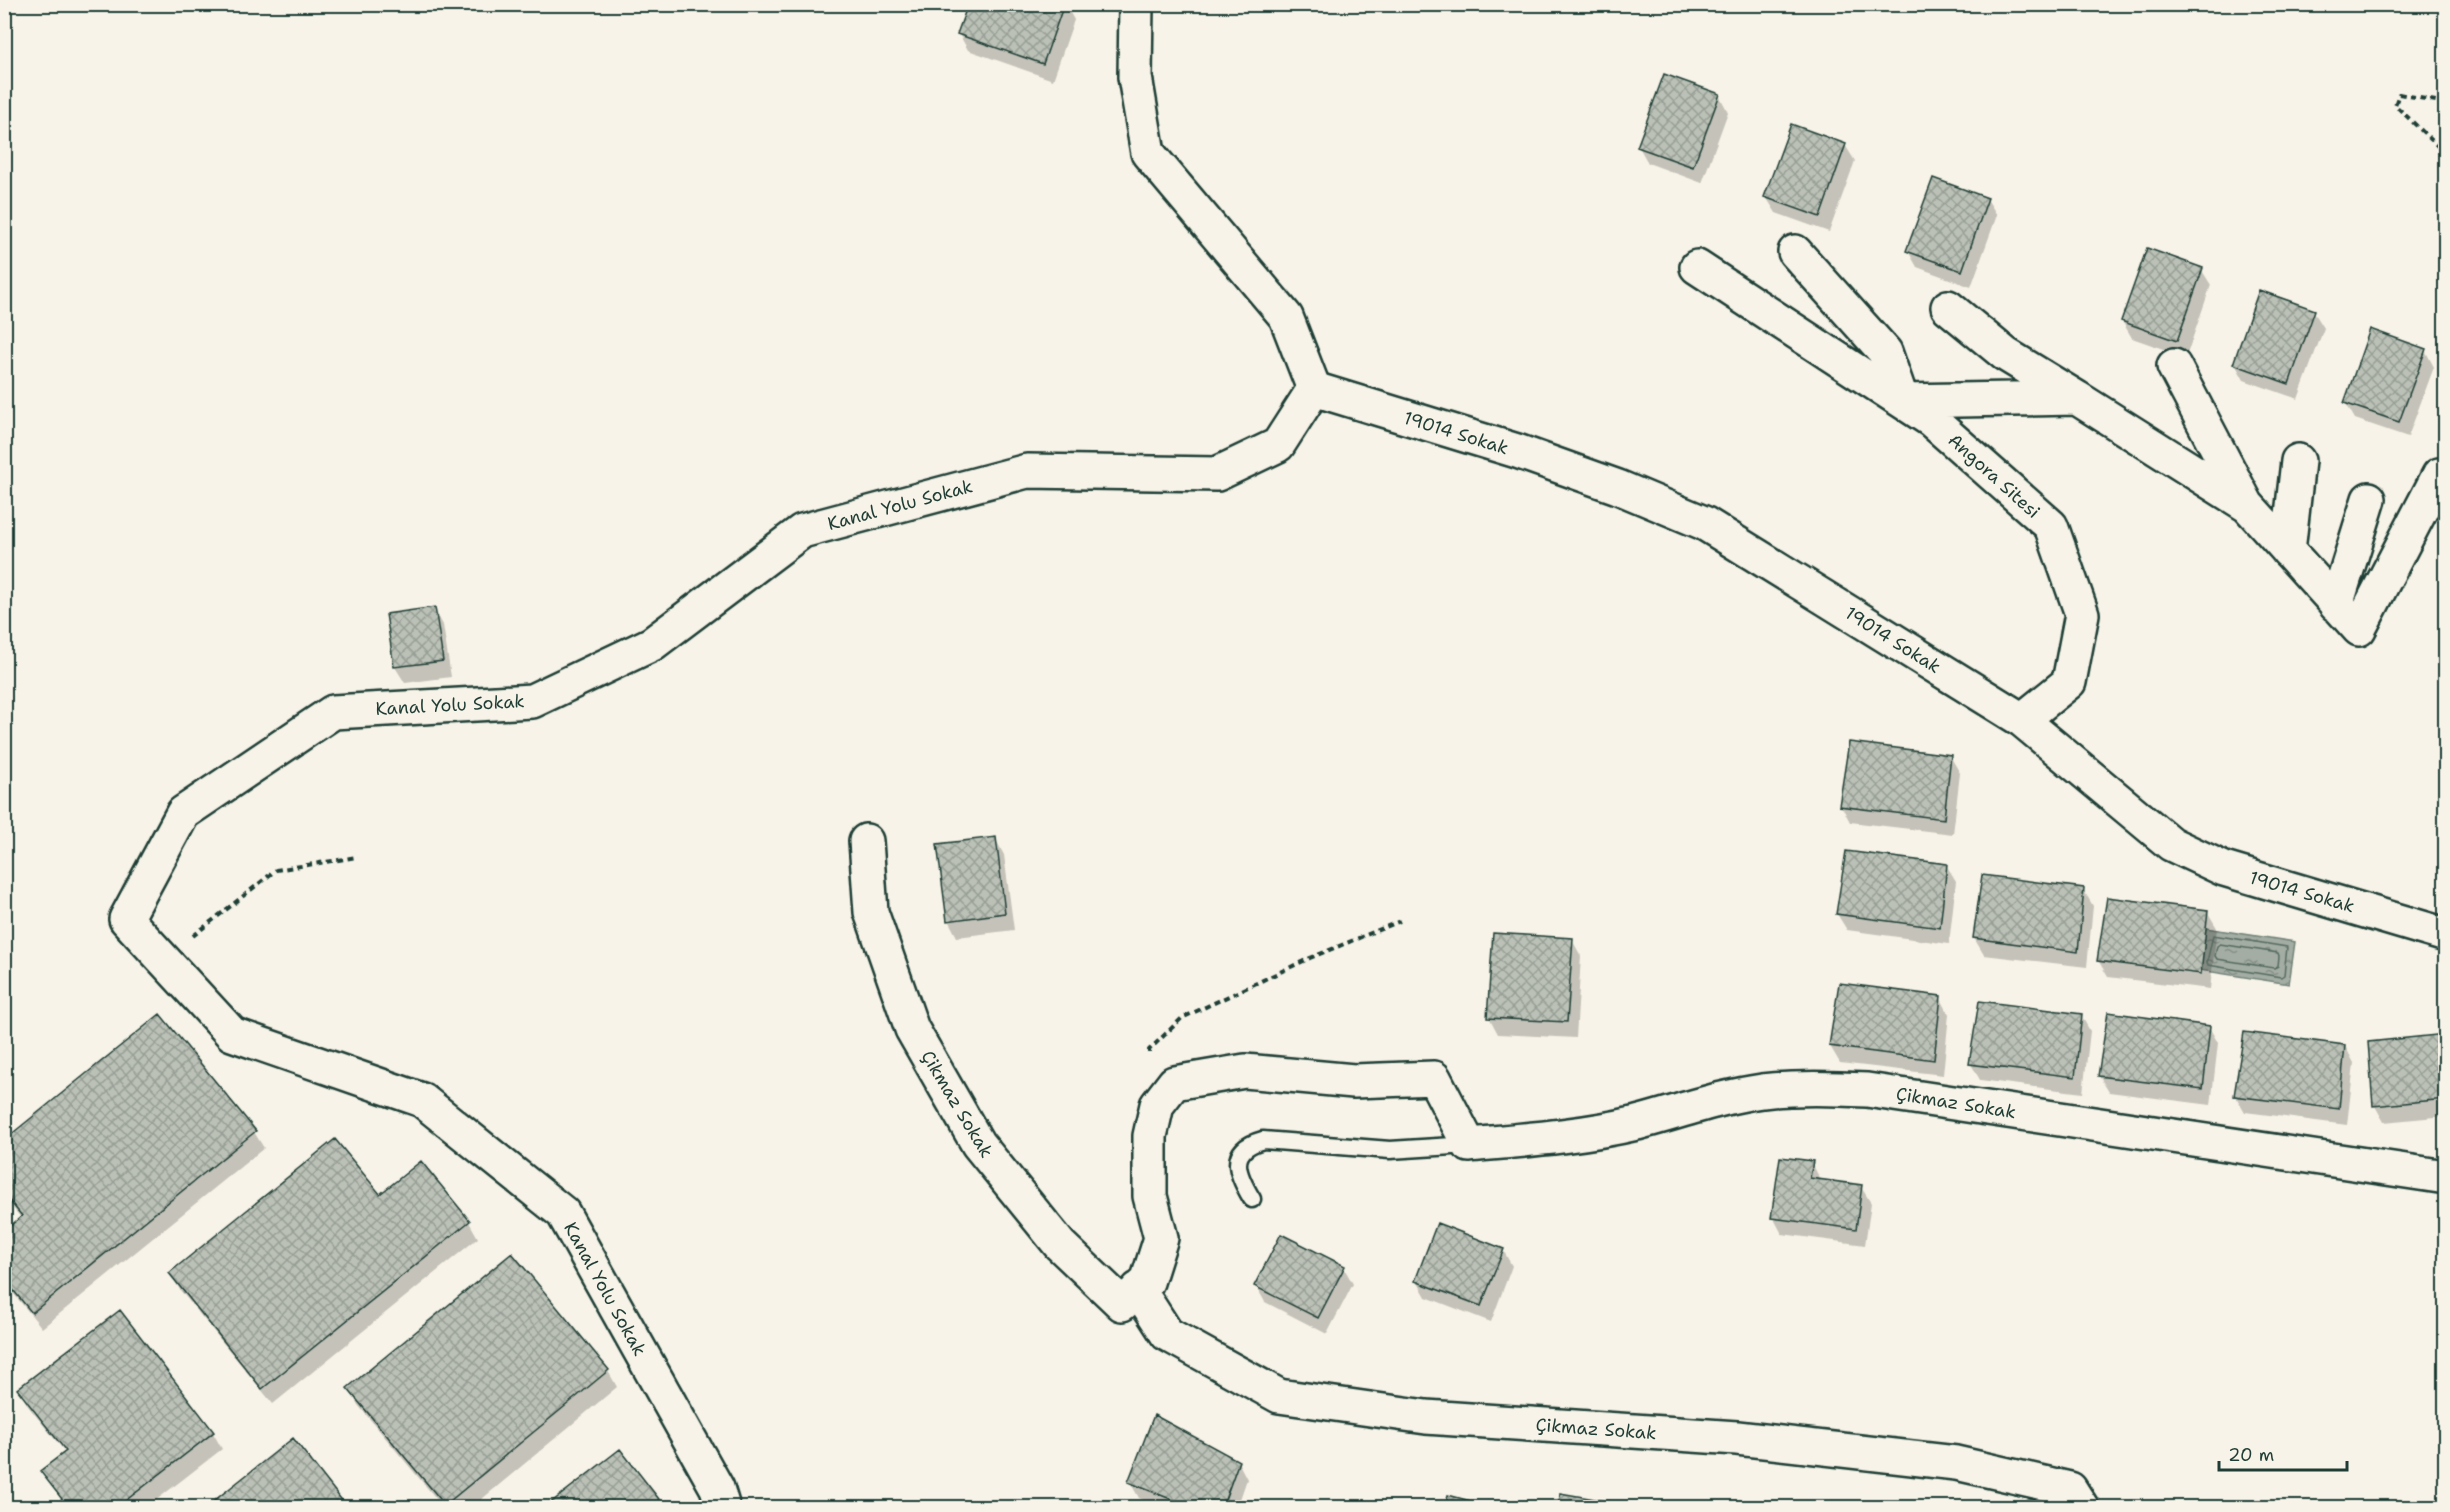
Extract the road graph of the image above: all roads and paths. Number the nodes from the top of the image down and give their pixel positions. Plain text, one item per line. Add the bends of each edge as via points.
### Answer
1 (1136, 4) edge
2 (2445, 103) edge
3 (2445, 154) edge
4 (1795, 252) dead end
5 (1697, 267) dead end
6 (1948, 307) dead end
7 (2174, 366) dead end
8 (1314, 389) junction
9 (2077, 398) junction
10 (1902, 401) junction
11 (2298, 461) dead end
12 (2439, 475) dead end
13 (2369, 499) dead end
14 (2248, 506) junction
15 (2289, 551) junction
16 (2336, 604) junction
17 (2022, 720) junction
18 (866, 841) dead end
19 (357, 857) dead end
20 (1400, 921) dead end
21 (2445, 934) edge
22 (164, 959) junction
23 (1157, 1105) junction
24 (1469, 1145) junction
25 (2445, 1177) edge
26 (1252, 1199) dead end
27 (1138, 1289) junction
28 (723, 1508) edge
29 (2082, 1508) edge

1 - 8 street via 1135,77 1148,153 1286,317
2 - 3 path via 2399,94 2395,105
4 - 10 street via 1885,352
5 - 10 street, Angora Sitesi
6 - 9 street via 2005,354
7 - 14 street
8 - 17 street, 19014 Sokak via 1517,451 1704,523
8 - 22 street, Kanal Yolu Sokak via 1278,445 1216,474 1027,471 802,531 652,644 532,701 333,712 183,813 126,919
9 - 10 street
9 - 14 street
10 - 17 street, Angora Sitesi via 1931,420 2051,526 2082,614 2069,682
11 - 15 street
12 - 16 street via 2359,629
13 - 16 street
14 - 15 street
15 - 16 street
17 - 21 street, 19014 Sokak via 2171,844 2224,869
18 - 27 street, Çikmaz Sokak via 871,912 912,1029 978,1144 1060,1245 1122,1304
19 - 22 path via 276,870
20 - 23 path via 1182,1018 1149,1050
22 - 28 street, Kanal Yolu Sokak via 232,1034 422,1100 563,1214 717,1488
23 - 24 street via 1174,1083 1245,1071 1354,1082 1434,1078
23 - 27 street via 1150,1136 1150,1196 1161,1238 1148,1282
24 - 25 street, Çikmaz Sokak via 1562,1136 1636,1123 1710,1101 1811,1087 1867,1090
24 - 26 lane, Çikmaz Sokak via 1390,1150 1263,1140 1251,1143 1241,1152 1237,1166
27 - 29 street, Çikmaz Sokak via 1167,1334 1279,1396 1426,1417 1737,1438 1956,1463 2070,1489

